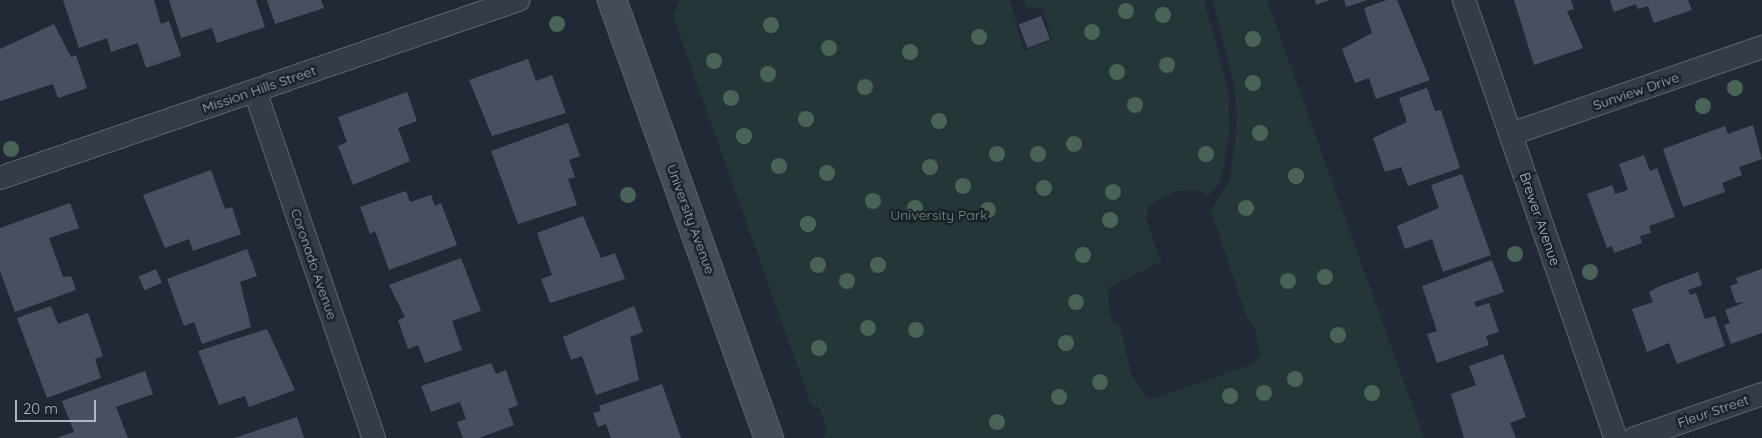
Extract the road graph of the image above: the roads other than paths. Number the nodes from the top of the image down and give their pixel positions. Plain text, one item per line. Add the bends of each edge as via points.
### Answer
1 (518, 0) edge
2 (612, 0) edge
3 (1464, 0) edge
4 (1762, 48) edge
5 (255, 91) junction
6 (1511, 134) junction
7 (0, 178) edge
8 (1762, 394) edge
9 (374, 438) edge
10 (769, 438) edge
11 (1616, 438) edge
12 (1635, 438) edge

1 - 5 street, Mission Hills Street
2 - 10 street, University Avenue
3 - 6 street, Brewer Avenue
4 - 6 street, Sunview Drive
5 - 7 street, Mission Hills Street
5 - 9 street, Coronado Avenue
6 - 11 street, Brewer Avenue
8 - 12 street, Fleur Street

